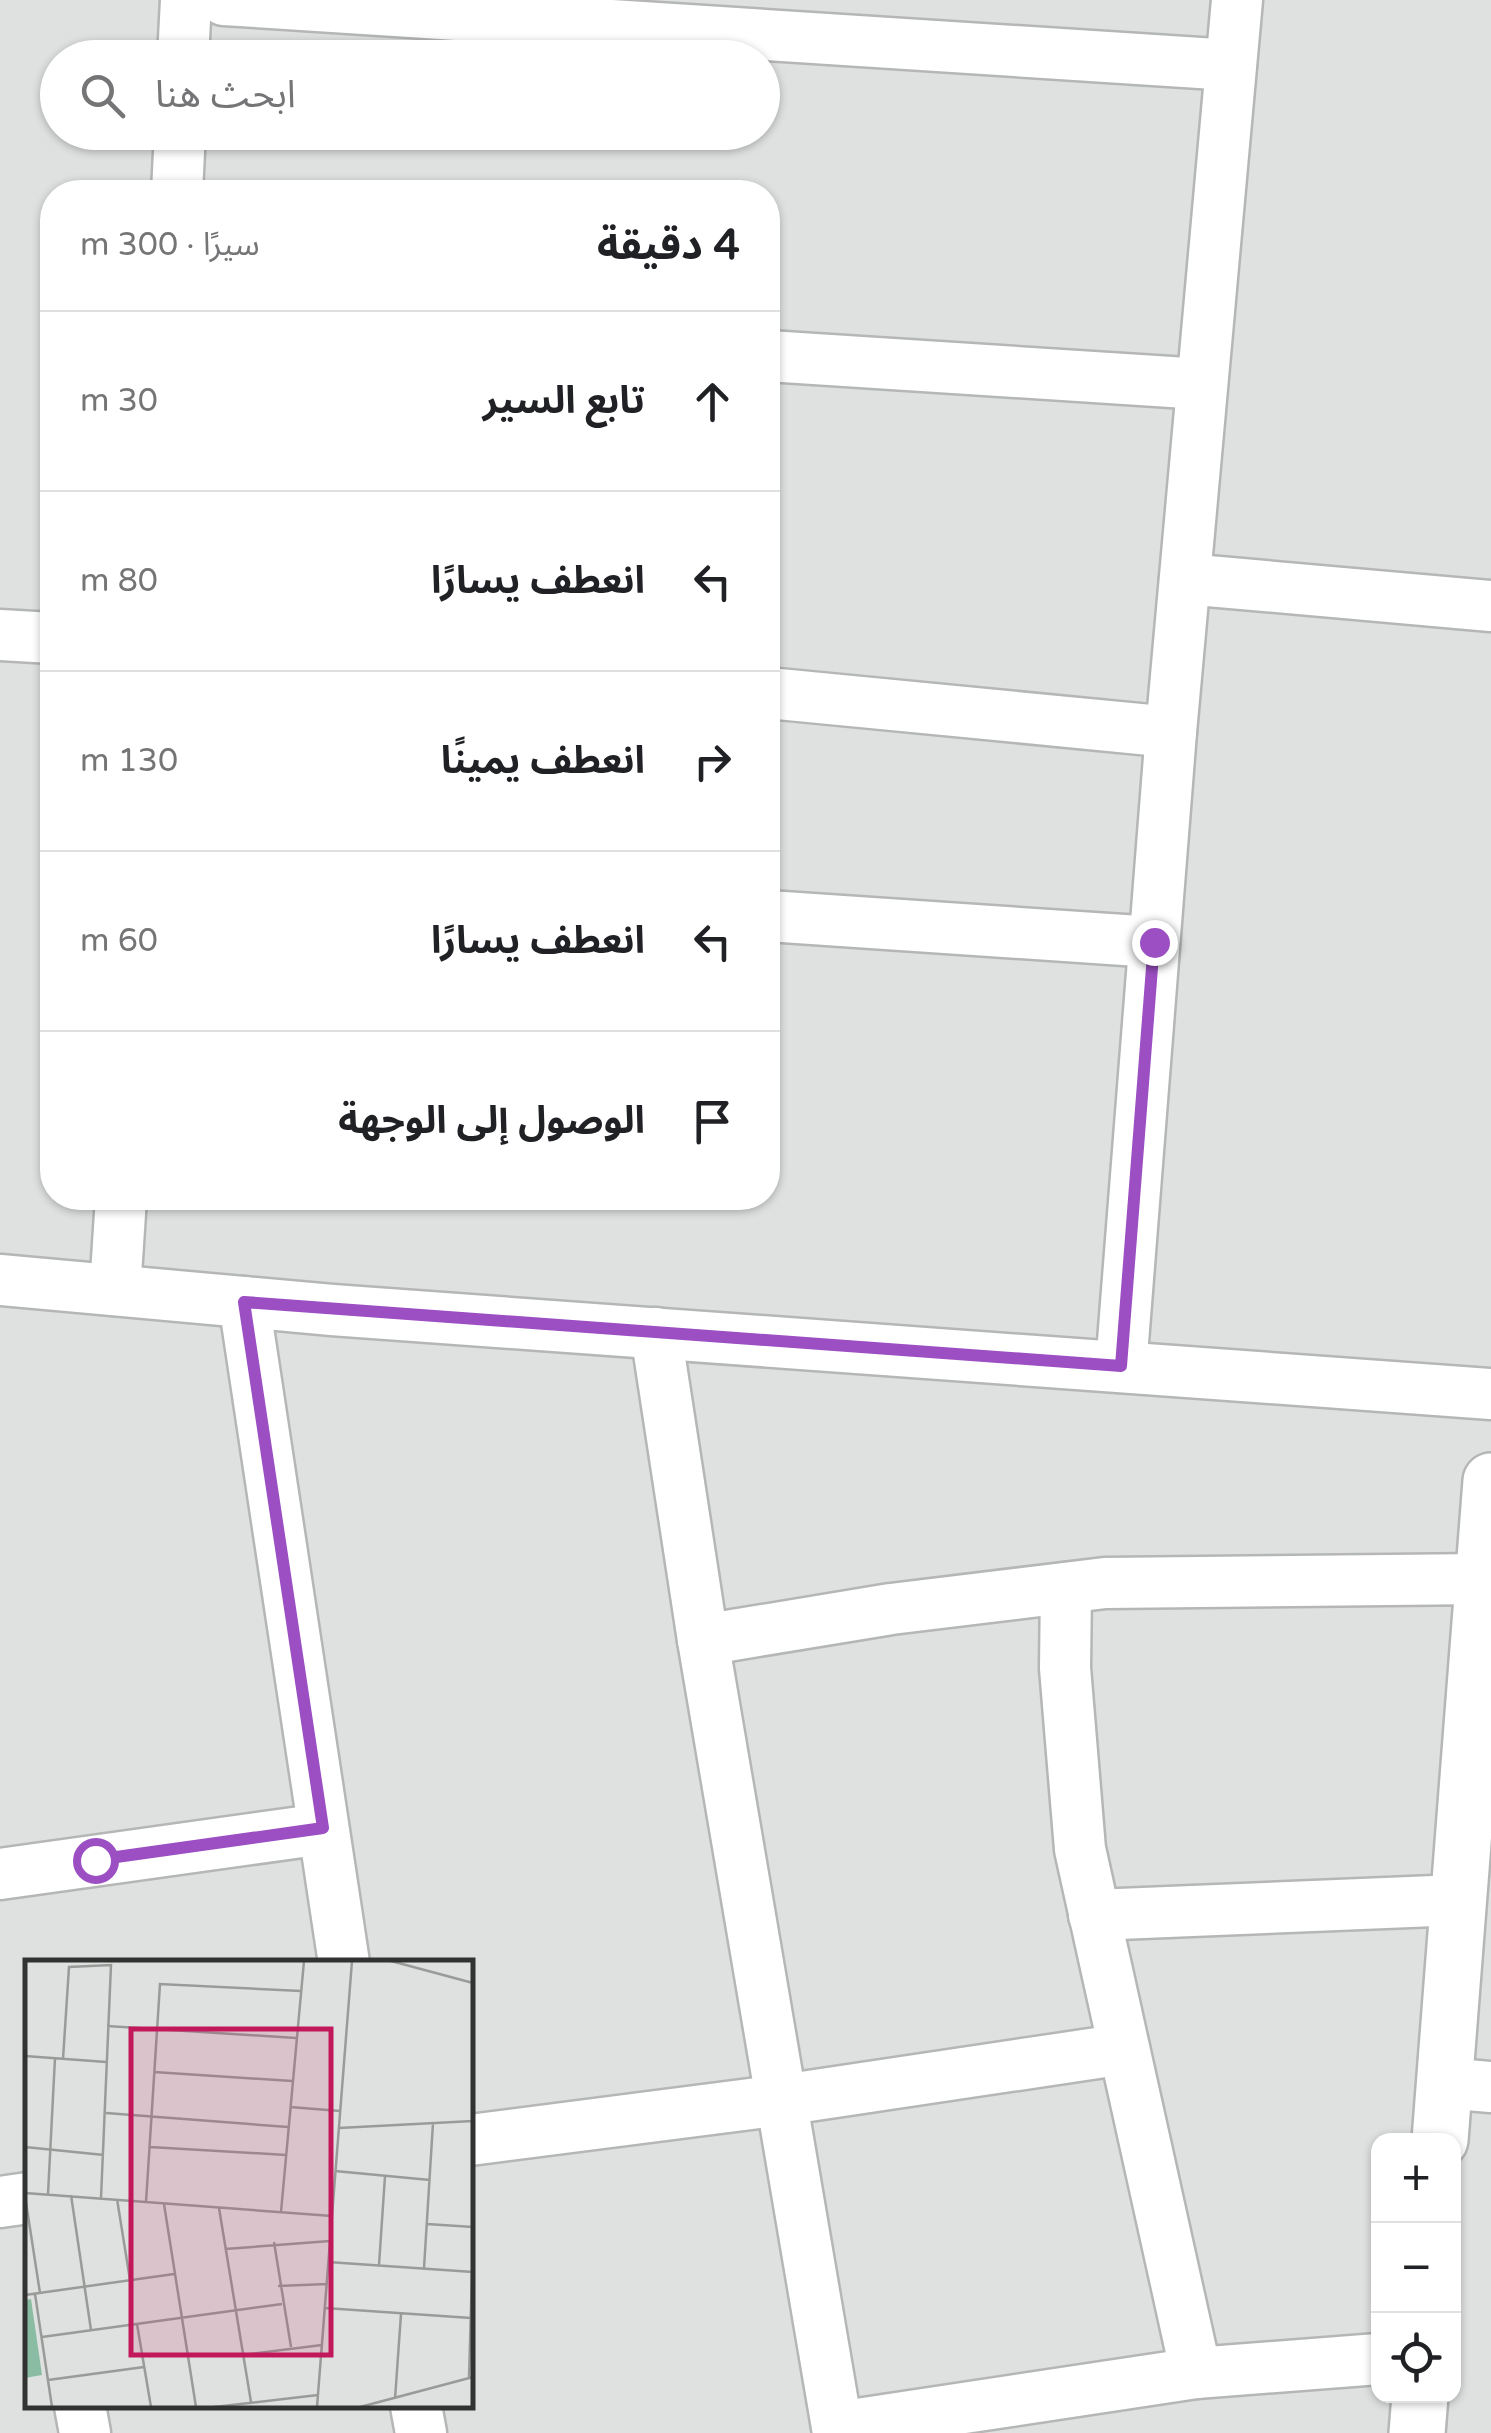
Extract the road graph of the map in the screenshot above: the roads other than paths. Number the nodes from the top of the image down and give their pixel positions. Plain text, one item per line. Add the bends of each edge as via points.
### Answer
1 (186, 0) edge
2 (224, 0) edge
3 (1236, 0) edge
4 (184, 40) edge
5 (1231, 65) junction
6 (179, 150) edge
7 (178, 180) edge
8 (780, 357) edge
9 (1202, 384) junction
10 (1184, 579) junction
11 (1491, 606) edge
12 (0, 635) edge
13 (40, 637) edge
14 (780, 694) edge
15 (1171, 732) junction
16 (780, 917) edge
17 (1154, 942) junction
18 (120, 1210) edge
19 (0, 1280) edge
20 (115, 1290) junction
21 (244, 1302) junction
22 (656, 1333) junction
23 (1121, 1366) junction
24 (1491, 1394) edge
25 (1491, 1480) edge
26 (1483, 1579) junction
27 (1066, 1588) junction
28 (704, 1640) junction
29 (1481, 1736) edge
30 (323, 1828) junction
31 (0, 1874) edge
32 (1459, 1900) junction
33 (1094, 1915) junction
34 (344, 1960) edge
35 (1124, 2049) junction
36 (1468, 2085) edge
37 (782, 2100) junction
38 (1444, 2133) edge
39 (472, 2140) edge
40 (25, 2198) edge
41 (0, 2202) edge
42 (1371, 2360) edge
43 (1196, 2374) junction
44 (1419, 2403) edge
45 (80, 2408) edge
46 (416, 2408) edge
47 (838, 2430) edge
48 (85, 2433) edge
49 (421, 2433) edge
50 (1417, 2433) edge

1 - 4 street
2 - 5 street
3 - 5 street
5 - 9 street
6 - 7 street
8 - 9 street
9 - 10 street
10 - 11 street
10 - 15 street
12 - 13 street
14 - 15 street
15 - 17 street
16 - 17 street
17 - 23 street
18 - 20 street
19 - 20 street
20 - 21 street
21 - 22 street
21 - 30 street
22 - 23 street
22 - 28 street
23 - 24 street
25 - 26 street
26 - 27 street
26 - 29 street
27 - 28 street
27 - 33 street via 1065,1668 1080,1848
28 - 37 street
29 - 32 street
30 - 31 street
30 - 34 street
32 - 33 street
32 - 36 street
33 - 35 street
35 - 37 street
35 - 43 street
36 - 38 street
37 - 39 street
37 - 47 street
40 - 41 street
42 - 43 street
43 - 47 street
44 - 50 street
45 - 48 street
46 - 49 street

